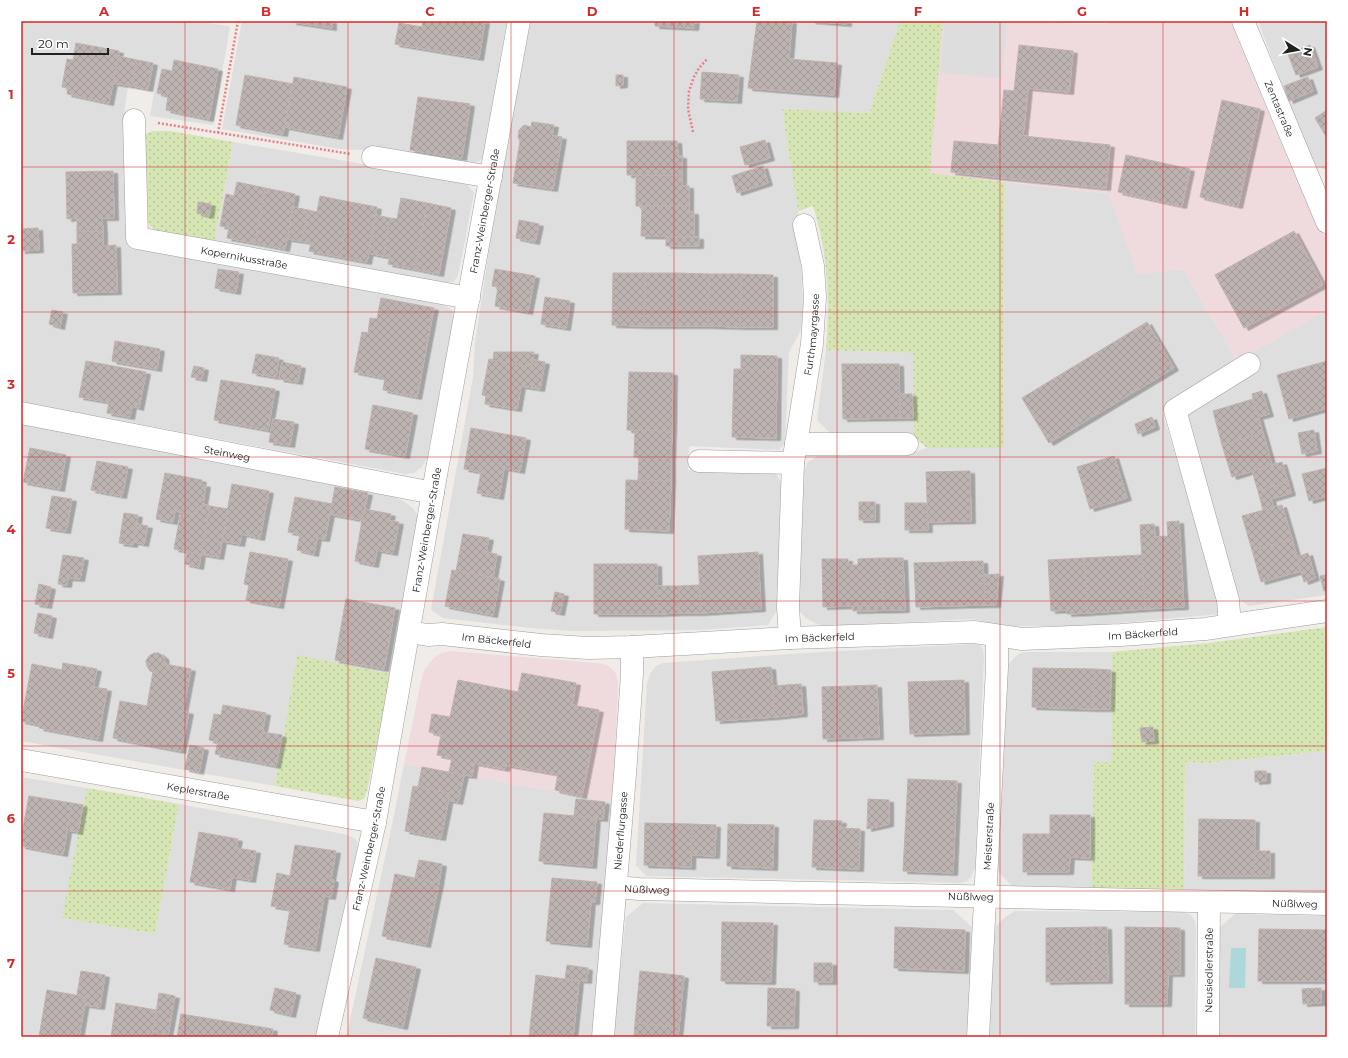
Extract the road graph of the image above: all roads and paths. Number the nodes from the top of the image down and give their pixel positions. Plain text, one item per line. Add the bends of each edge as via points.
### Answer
1 (238, 21) edge
2 (519, 21) edge
3 (1243, 21) edge
4 (708, 59) dead end
5 (134, 120) joint
6 (693, 132) dead end
7 (218, 133) junction
8 (373, 157) joint
9 (491, 177) junction
10 (1321, 193) edge
11 (1327, 222) edge
12 (804, 226) dead end
13 (469, 298) junction
14 (1249, 364) dead end
15 (21, 413) edge
16 (907, 444) dead end
17 (795, 454) junction
18 (698, 461) dead end
19 (433, 493) junction
20 (1327, 611) edge
21 (1230, 625) junction
22 (409, 632) junction
23 (997, 636) junction
24 (790, 638) junction
25 (632, 648) junction
26 (21, 760) edge
27 (375, 822) junction
28 (616, 887) junction
29 (985, 898) junction
30 (1210, 902) junction
31 (1327, 904) edge
32 (327, 1037) edge
33 (603, 1037) edge
34 (978, 1037) edge
35 (1208, 1037) edge

1 - 7 path
2 - 9 street, Franz-Weinberger-Straße
3 - 10 street, Zentastraße
4 - 6 path via 698,68 689,91 688,109
5 - 7 path
5 - 13 street, Kopernikusstraße via 137,238
7 - 8 path
8 - 9 street
9 - 13 street, Franz-Weinberger-Straße
10 - 11 street, Zentastraße
12 - 17 street, Furthmayrgasse via 813,266 815,297 812,344
13 - 19 street, Franz-Weinberger-Straße
14 - 21 street via 1175,410 1228,600
15 - 19 street, Steinweg
16 - 17 street
17 - 18 street
17 - 24 street, Furthmayrgasse via 788,607
19 - 22 street, Franz-Weinberger-Straße
20 - 21 street, Im Bäckerfeld
21 - 23 street, Im Bäckerfeld via 1115,636 1022,639
22 - 25 street, Im Bäckerfeld via 541,645
22 - 27 street, Franz-Weinberger-Straße
23 - 24 street, Im Bäckerfeld via 974,632
23 - 29 street, Meisterstraße
24 - 25 street, Im Bäckerfeld
25 - 28 street, Niederflurgasse
26 - 27 street, Keplerstraße
27 - 32 street, Franz-Weinberger-Straße
28 - 29 street, Nüßlweg
28 - 33 street, Niederflurgasse
29 - 30 street, Nüßlweg
29 - 34 street, Meisterstraße
30 - 31 street, Nüßlweg
30 - 35 street, Neusiedlerstraße

